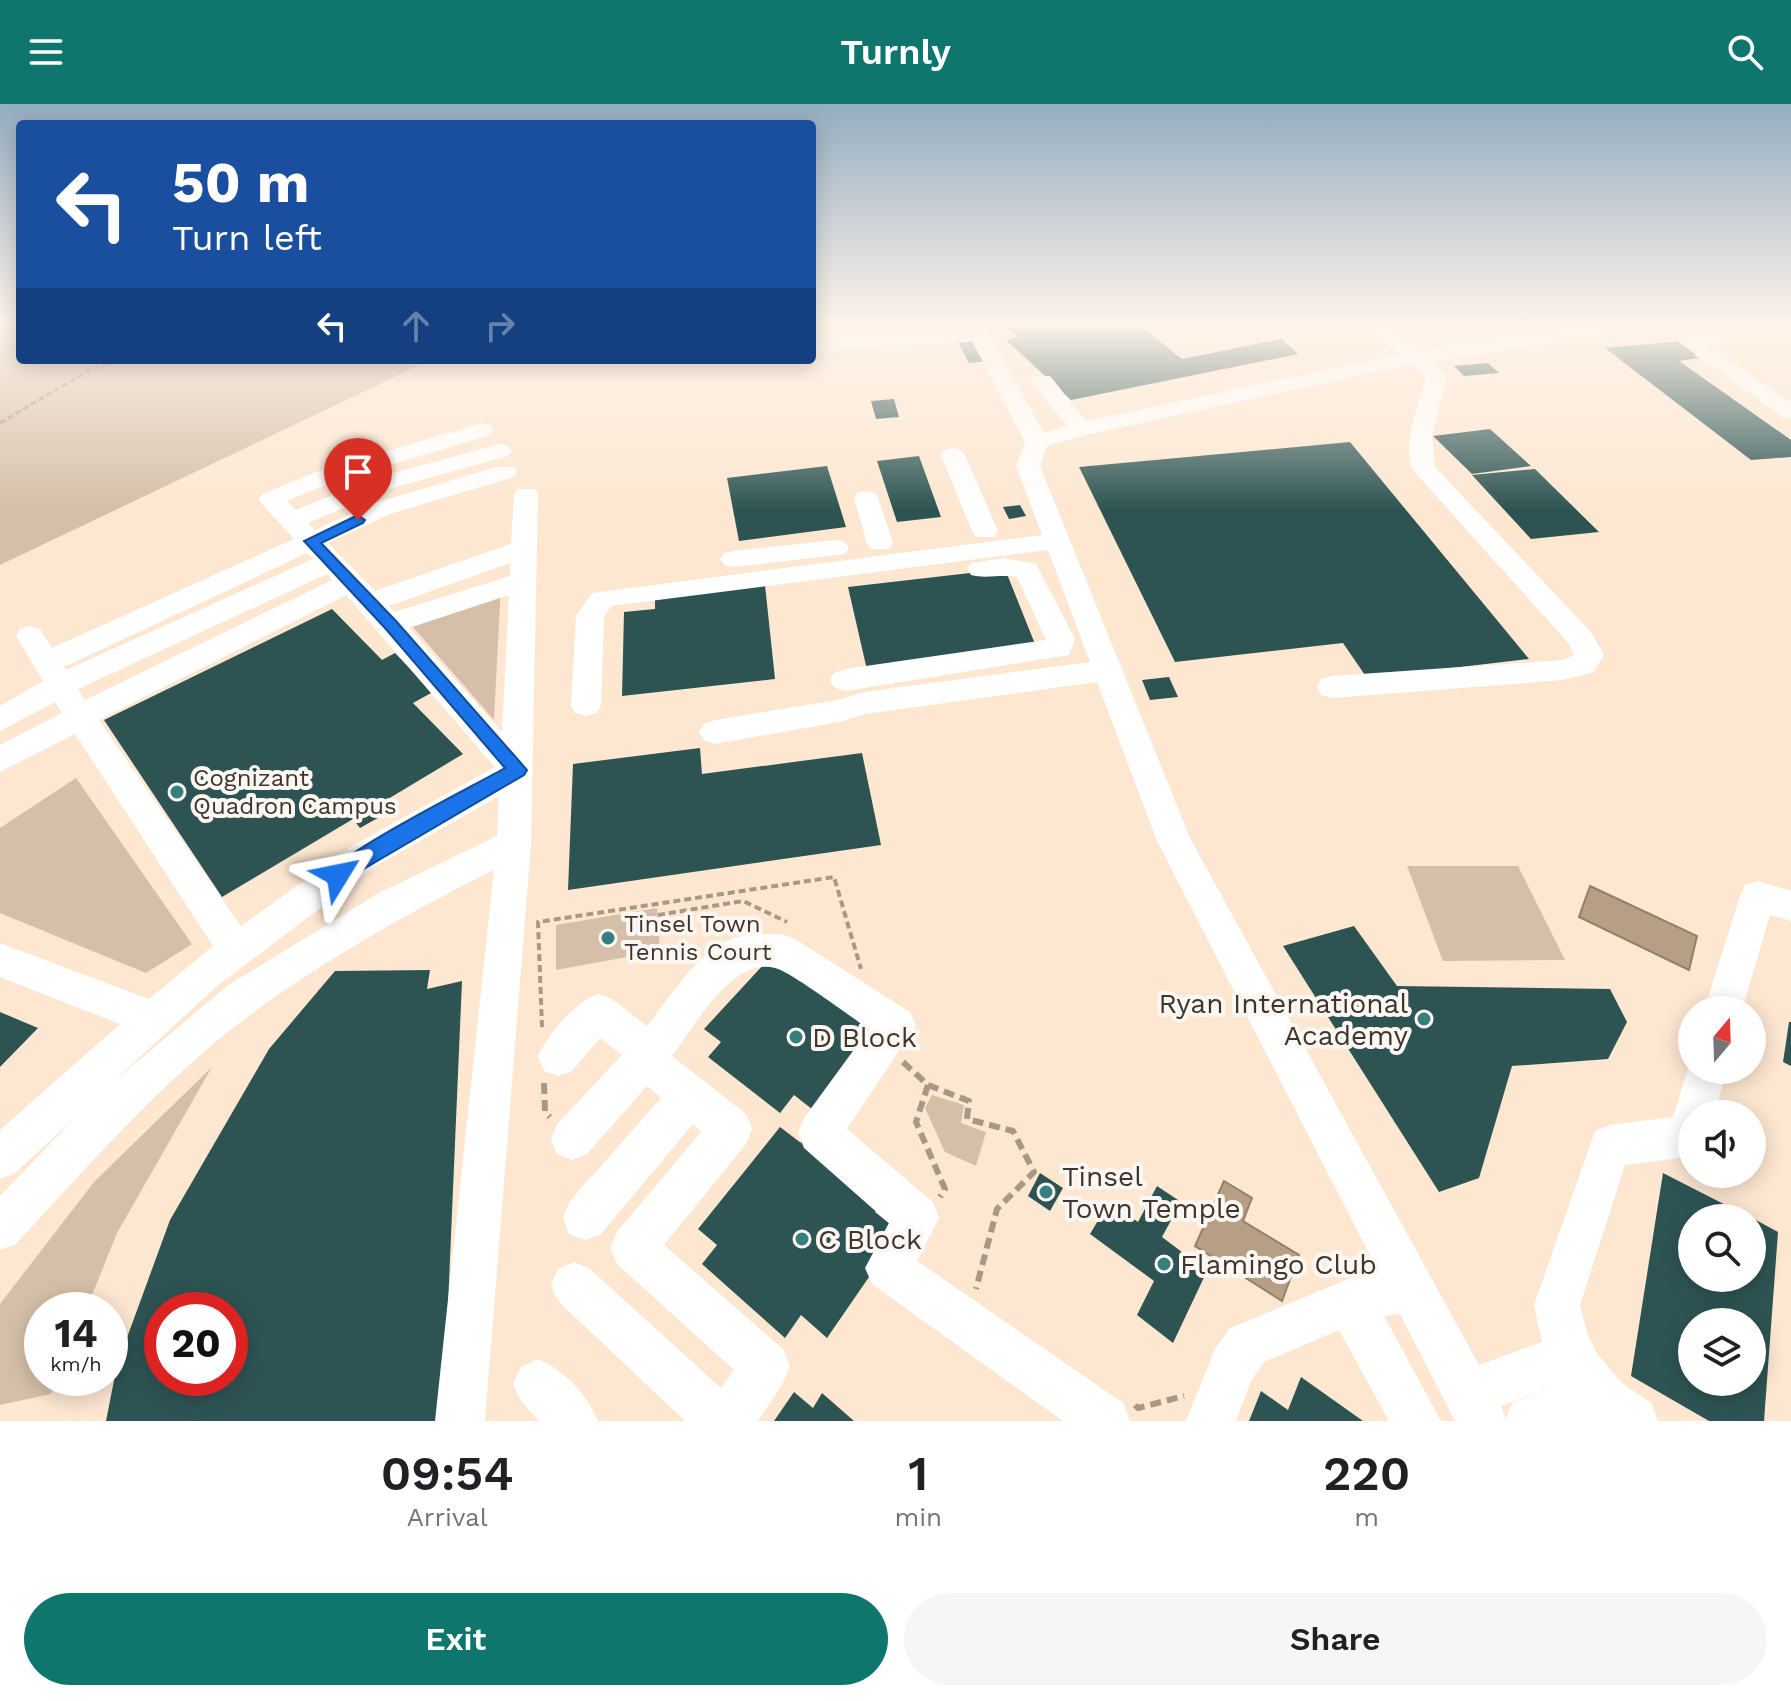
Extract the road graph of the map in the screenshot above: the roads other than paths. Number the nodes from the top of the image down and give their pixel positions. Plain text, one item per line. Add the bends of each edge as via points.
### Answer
1 (1007, 386) edge
2 (1046, 386) edge
3 (1234, 386) edge
4 (1435, 386) edge
5 (1754, 386) edge
6 (1791, 412) edge
7 (1074, 420) junction
8 (482, 430) dead end
9 (1037, 442) junction
10 (953, 455) dead end
11 (503, 461) dead end
12 (526, 494) dead end
13 (866, 498) dead end
14 (985, 531) junction
15 (1053, 531) junction
16 (880, 543) junction
17 (524, 549) junction
18 (733, 559) dead end
19 (340, 572) junction
20 (522, 581) junction
21 (831, 587) dead end
22 (1083, 608) junction
23 (1050, 613) junction
24 (30, 636) dead end
25 (1107, 670) junction
26 (53, 674) junction
27 (845, 680) dead end
28 (1332, 687) dead end
29 (586, 705) dead end
30 (80, 717) junction
31 (0, 720) edge
32 (715, 732) dead end
33 (0, 760) edge
34 (517, 770) junction
35 (514, 844) junction
36 (1791, 906) edge
37 (236, 950) junction
38 (0, 960) edge
39 (1727, 996) edge
40 (154, 1019) junction
41 (647, 1056) junction
42 (548, 1057) road end
43 (690, 1096) junction
44 (1678, 1137) edge
45 (572, 1139) road end
46 (0, 1158) edge
47 (585, 1218) dead end
48 (0, 1228) edge
49 (574, 1285) dead end
50 (1412, 1289) junction
51 (1350, 1302) junction
52 (1573, 1355) junction
53 (538, 1384) dead end
54 (1218, 1403) edge
55 (1475, 1408) edge
56 (1617, 1409) edge
57 (1116, 1410) edge
58 (460, 1421) edge
59 (573, 1421) edge
60 (721, 1421) edge
61 (728, 1421) edge
62 (1416, 1421) edge
63 (1530, 1421) edge

1 - 9 street
2 - 7 street
3 - 7 street
4 - 28 street via 1419,437 1424,469 1581,639 1589,655 1584,665 1563,670
5 - 6 street
7 - 9 street
8 - 19 street via 325,477 271,499
9 - 15 street via 1028,466
10 - 14 street
11 - 19 street via 381,509
12 - 17 street
13 - 16 street
14 - 15 street
14 - 16 street
15 - 22 street
15 - 29 street via 732,584 602,599 590,616
16 - 18 street
17 - 19 street
17 - 20 street
19 - 20 street
19 - 26 street
19 - 30 street
19 - 34 street
20 - 34 street
21 - 23 street via 1020,567 1032,574
22 - 23 street
22 - 25 street
23 - 27 street via 1062,644 1051,651
24 - 26 street
25 - 32 street via 864,703
25 - 50 street via 1174,841
26 - 30 street
26 - 31 street
30 - 33 street
30 - 37 street
34 - 35 street
34 - 37 street via 364,856
35 - 48 street via 392,904 241,999 99,1123
35 - 58 street
36 - 39 street via 1758,896
37 - 40 street
38 - 40 street
40 - 46 street
41 - 42 street via 598,1012
41 - 43 street
41 - 45 street
41 - 57 street via 715,971 741,952 782,951 896,1025 819,1133 917,1218 888,1268
43 - 47 street
43 - 61 street via 731,1129 633,1248 766,1366
44 - 52 street via 1610,1146 1557,1305 1559,1325
49 - 60 street
50 - 51 street
50 - 55 street
51 - 54 street via 1247,1345 1232,1366
51 - 62 street
52 - 55 street
52 - 56 street
53 - 59 street
56 - 63 street

